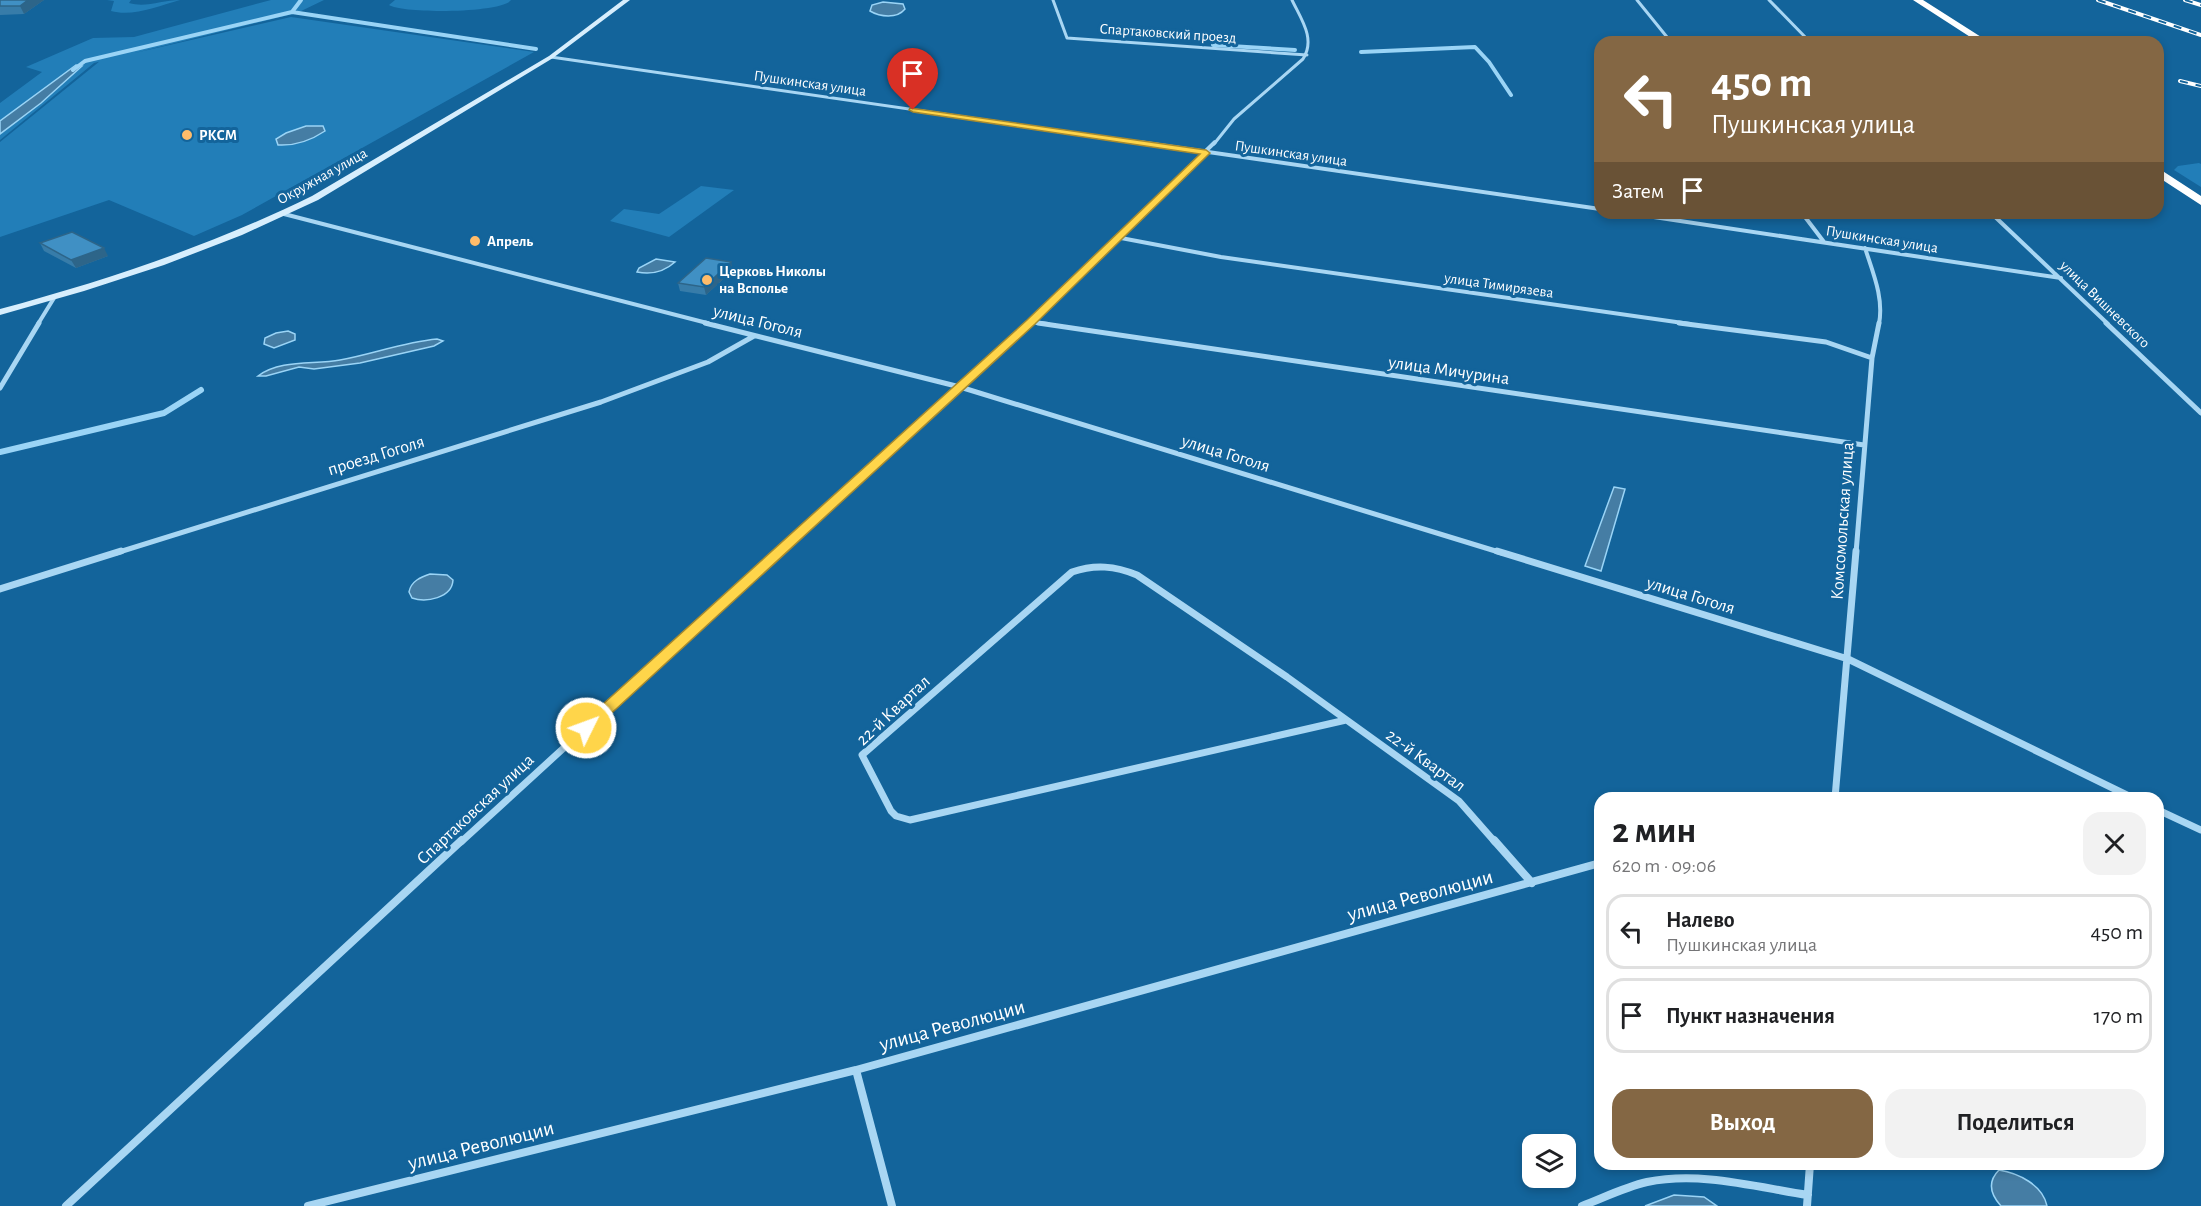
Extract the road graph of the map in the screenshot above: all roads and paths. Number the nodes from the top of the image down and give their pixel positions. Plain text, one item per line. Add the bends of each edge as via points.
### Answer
1 (627, 0) edge
2 (1053, 0) edge
3 (1292, 0) edge
4 (1637, 0) edge
5 (1769, 0) edge
6 (1907, 0) edge
7 (1917, 0) edge
8 (1666, 36) edge
9 (1804, 36) edge
10 (1965, 36) edge
11 (1974, 36) edge
12 (1307, 55) junction
13 (551, 57) junction
14 (1206, 153) junction
15 (2164, 175) edge
16 (2164, 186) edge
17 (2201, 201) edge
18 (1594, 208) edge
19 (2201, 210) edge
20 (284, 214) junction
21 (1669, 219) edge
22 (1807, 219) edge
23 (1997, 219) edge
24 (1120, 238) junction
25 (1824, 242) junction
26 (1865, 248) junction
27 (2061, 278) junction
28 (54, 298) junction
29 (0, 312) edge
30 (1031, 322) junction
31 (755, 336) junction
32 (1872, 358) junction
33 (960, 387) junction
34 (0, 388) edge
35 (2201, 413) edge
36 (1864, 445) junction
37 (0, 589) edge
38 (1848, 659) junction
39 (1346, 720) junction
40 (1835, 792) edge
41 (2121, 792) edge
42 (2164, 813) edge
43 (2201, 830) edge
44 (1594, 865) edge
45 (1532, 883) junction
46 (856, 1070) junction
47 (1810, 1170) edge
48 (1808, 1195) junction
49 (66, 1206) edge
50 (308, 1206) edge
51 (892, 1206) edge
52 (1582, 1206) edge
53 (1807, 1206) edge

1 - 13 main road, Окружная улица
2 - 12 street, Спартаковский проезд via 1067,38
3 - 12 street via 1307,31
4 - 8 street
5 - 9 street
6 - 10 highway
7 - 11 highway
12 - 14 street, Спартаковская улица via 1234,119
13 - 14 street, Пушкинская улица
13 - 20 main road, Окружная улица
14 - 18 street, Пушкинская улица
14 - 24 street, Спартаковская улица
15 - 17 highway
16 - 19 highway
20 - 28 main road, Окружная улица
20 - 31 street, улица Гоголя
21 - 25 street, Пушкинская улица
22 - 25 street
23 - 27 street, улица Вишневского
24 - 30 street, Спартаковская улица
24 - 32 street, улица Тимирязева via 1221,257 1795,337 1826,342
25 - 26 street, Пушкинская улица
26 - 27 street, Пушкинская улица
26 - 32 street, Комсомольская улица via 1878,287 1881,314
27 - 35 street, улица Вишневского
28 - 29 main road, Окружная улица
28 - 34 street
30 - 33 street, Спартаковская улица
30 - 36 street, улица Мичурина
31 - 33 street, улица Гоголя
31 - 37 street, проезд Гоголя via 708,362 601,402
32 - 36 street, Комсомольская улица
33 - 38 street, улица Гоголя
33 - 49 street, Спартаковская улица
36 - 38 street, Комсомольская улица
38 - 40 street, Комсомольская улица
38 - 41 street, улица Гоголя
39 - 39 street, 22-й Квартал via 910,820 891,811 862,754 1072,572 1086,567 1122,568 1137,575
39 - 45 street, 22-й Квартал via 1459,801
42 - 43 street
44 - 45 street, улица Революции
45 - 46 street, улица Революции
46 - 50 street, улица Революции
46 - 51 street
47 - 48 street
48 - 52 street via 1673,1178 1647,1182
48 - 53 street

